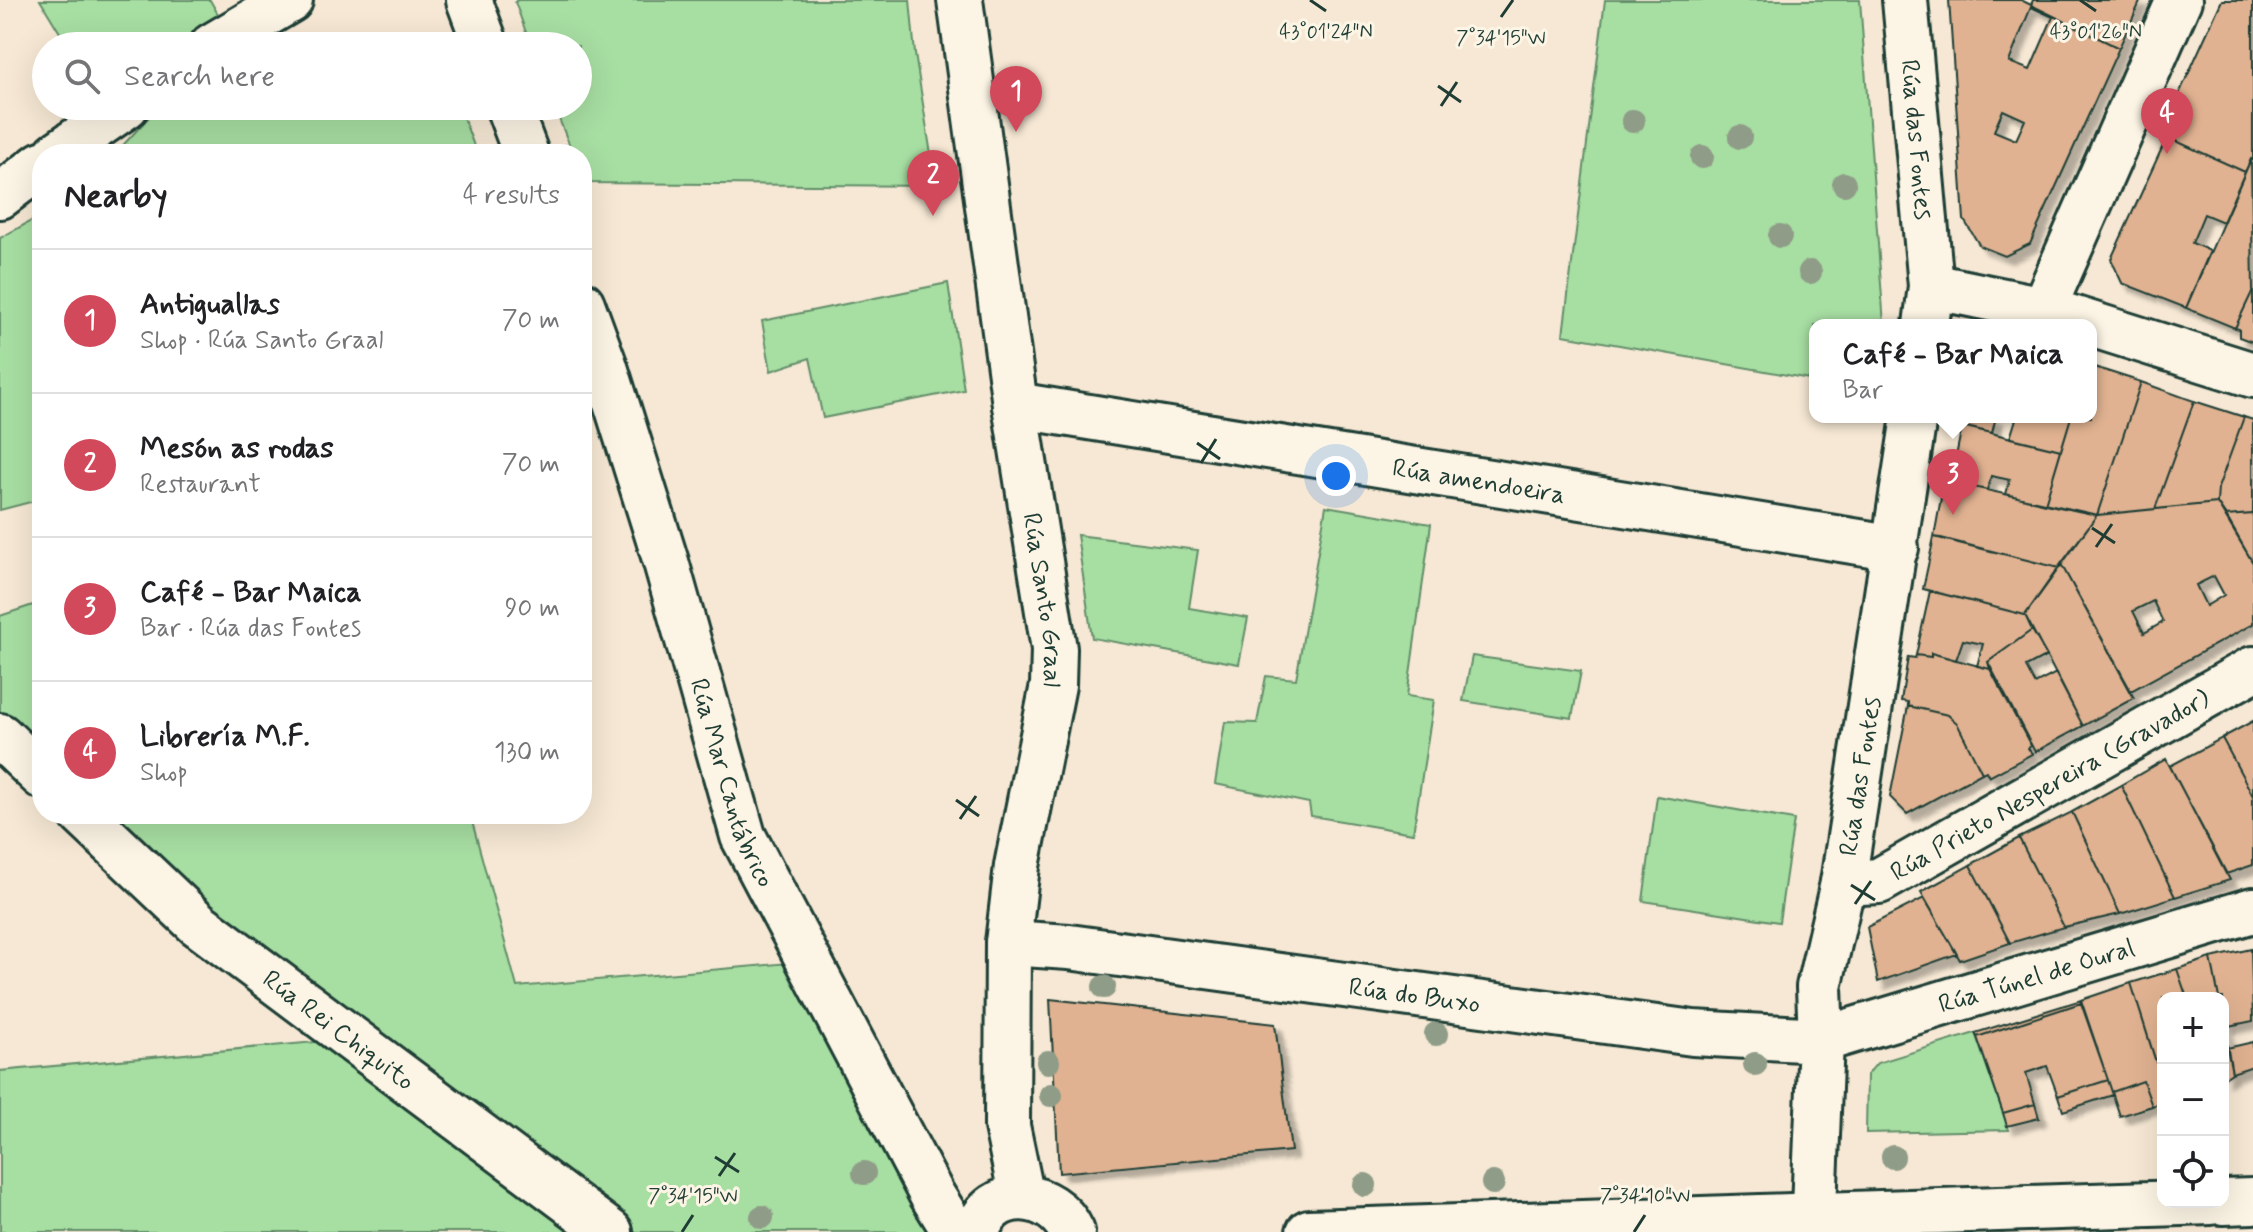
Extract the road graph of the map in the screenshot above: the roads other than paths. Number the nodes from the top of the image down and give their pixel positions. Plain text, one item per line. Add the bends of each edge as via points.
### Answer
1 (290, 0) edge
2 (469, 0) edge
3 (960, 0) edge
4 (1905, 0) edge
5 (2179, 0) edge
6 (236, 32) edge
7 (481, 32) edge
8 (106, 120) edge
9 (513, 120) edge
10 (71, 144) edge
11 (522, 144) edge
12 (32, 172) edge
13 (0, 196) edge
14 (1928, 306) edge
15 (2043, 309) junction
16 (2075, 319) edge
17 (2097, 326) edge
18 (592, 331) edge
19 (2253, 375) edge
20 (1015, 405) junction
21 (1913, 423) edge
22 (1896, 548) junction
23 (2253, 669) edge
24 (0, 736) edge
25 (32, 766) edge
26 (93, 824) edge
27 (1843, 883) junction
28 (2253, 910) edge
29 (1008, 943) junction
30 (1821, 1040) junction
31 (1022, 1198) junction
32 (2253, 1201) edge
33 (2229, 1202) edge
34 (2157, 1205) edge
35 (1813, 1223) edge
36 (1588, 1227) edge
37 (610, 1232) edge
38 (955, 1232) edge
39 (977, 1232) edge
40 (1072, 1232) edge
41 (1309, 1232) edge

1 - 6 street
2 - 7 street
3 - 20 street, Rúa Santo Graal
4 - 14 street, Rúa das Fontes
5 - 15 street
8 - 10 street
9 - 11 street
12 - 13 street
14 - 15 street
15 - 16 street
17 - 19 street
18 - 38 street, Rúa Mar Cantábrico via 661,547 743,836
20 - 22 street, Rúa amendoeira
20 - 29 street, Rúa Santo Graal via 1054,661
21 - 22 street, Rúa das Fontes
22 - 27 street, Rúa das Fontes
23 - 27 street, Rúa Prieto Nespereira (Gravador) via 1879,881
24 - 25 street
26 - 37 street, Rúa Rei Chiquito via 198,924
27 - 30 street, Rúa das Fontes via 1819,987
28 - 30 street, Rúa Túnel de Oural
29 - 30 street, Rúa do Buxo via 1693,1033
29 - 31 street, Rúa Santo Graal via 1007,1126
30 - 35 street, Rúa das Fontes
31 - 39 street via 989,1211
31 - 40 street via 1052,1206
32 - 33 street
34 - 35 street
35 - 36 street
36 - 41 street

